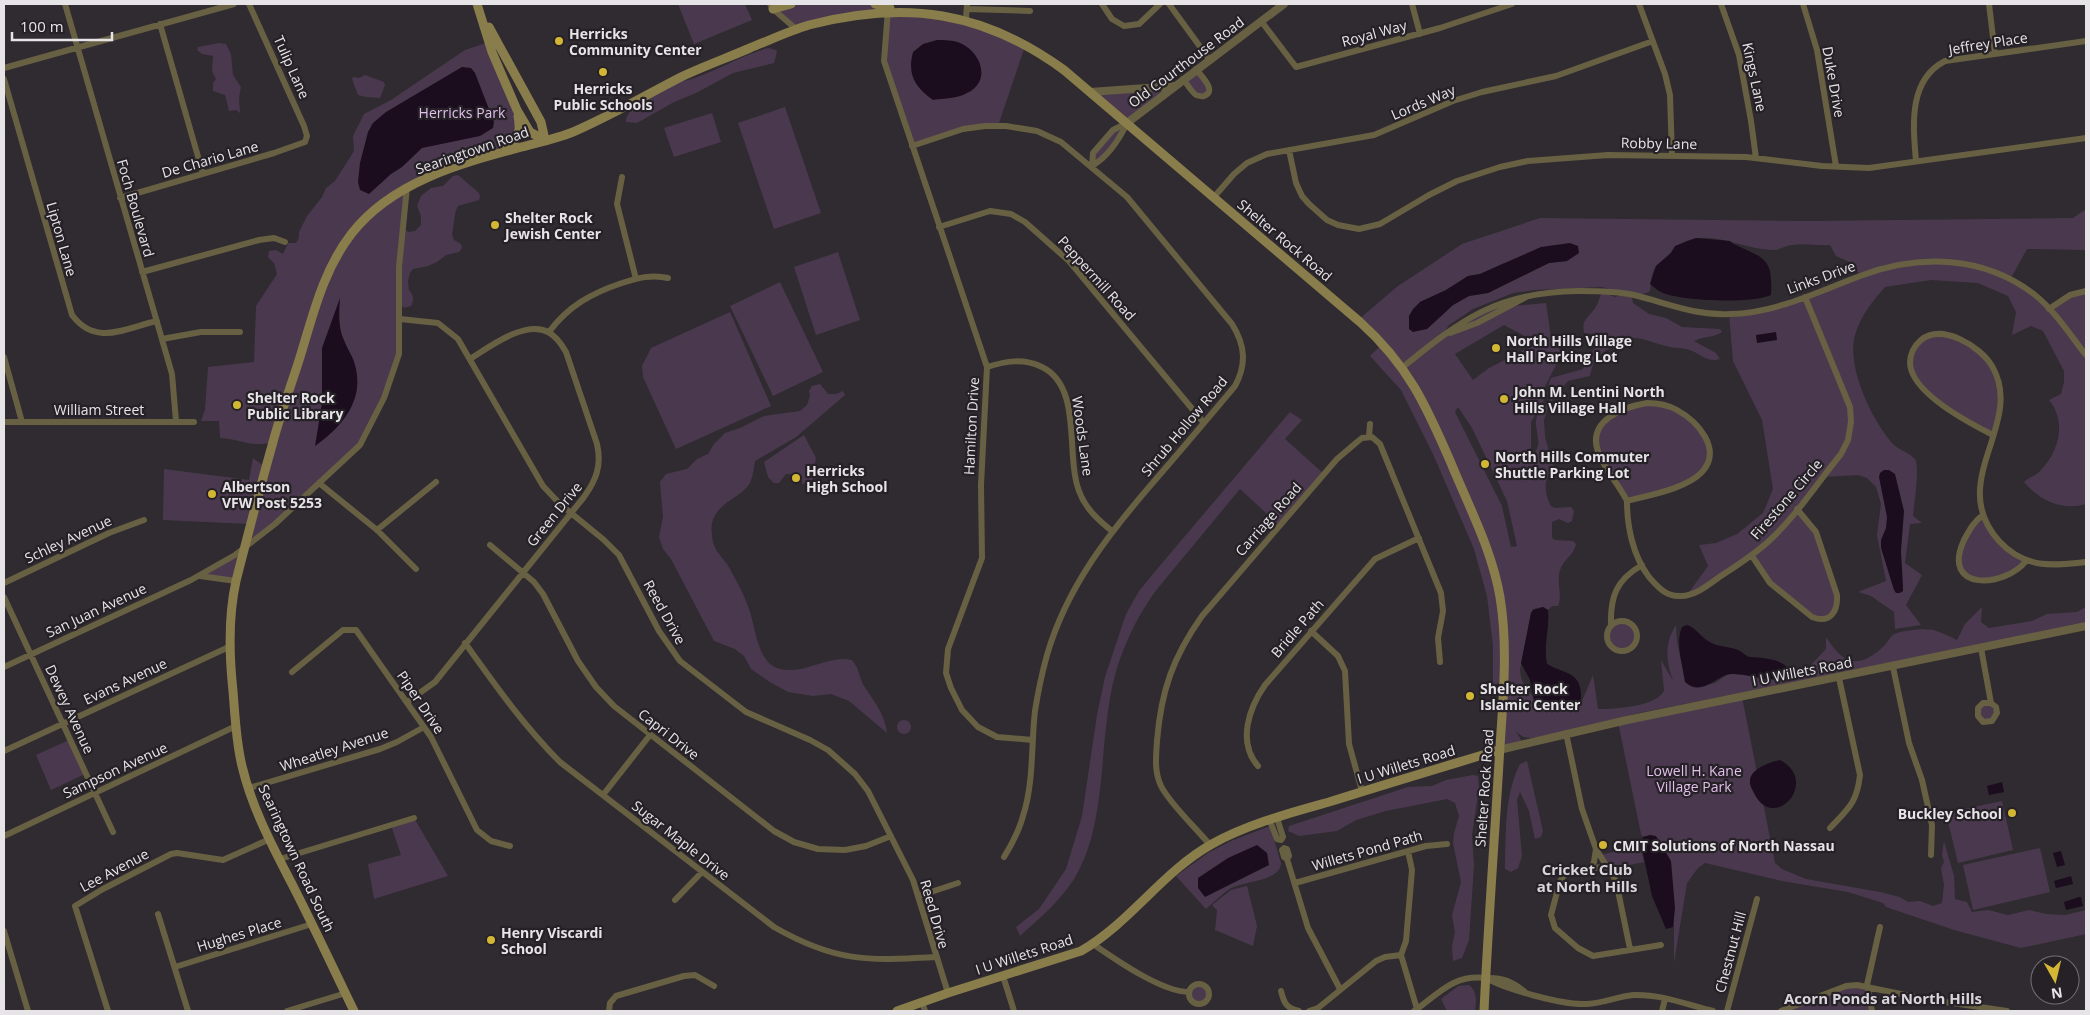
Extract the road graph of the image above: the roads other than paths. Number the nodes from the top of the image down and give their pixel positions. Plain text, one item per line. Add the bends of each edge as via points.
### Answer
1 (65, 4) edge
2 (234, 4) edge
3 (249, 4) edge
4 (477, 4) edge
5 (791, 4) edge
6 (875, 4) edge
7 (1102, 4) edge
8 (1160, 4) edge
9 (1169, 4) edge
10 (1284, 4) edge
11 (1412, 4) edge
12 (1512, 4) edge
13 (1639, 4) edge
14 (1721, 4) edge
15 (1802, 4) edge
16 (1989, 4) edge
17 (772, 6) edge
18 (967, 6) edge
19 (891, 9) junction
20 (1030, 11) dead end
21 (482, 14) junction
22 (966, 18) junction
23 (1261, 21) junction
24 (160, 24) junction
25 (796, 29) junction
26 (1420, 34) junction
27 (1653, 41) junction
28 (2086, 41) edge
29 (77, 48) junction
30 (1995, 54) junction
31 (1210, 59) junction
32 (4, 68) edge
33 (1196, 69) junction
34 (4, 78) edge
35 (1183, 79) junction
36 (1174, 86) junction
37 (1090, 92) junction
38 (517, 110) junction
39 (1127, 123) junction
40 (2086, 138) edge
41 (545, 140) junction
42 (305, 142) joint
43 (912, 146) junction
44 (1289, 150) junction
45 (503, 152) junction
46 (1672, 156) junction
47 (1756, 158) junction
48 (1916, 161) junction
49 (1092, 166) junction
50 (1836, 166) junction
51 (203, 174) junction
52 (622, 177) dead end
53 (408, 187) junction
54 (1214, 197) junction
55 (120, 198) junction
56 (939, 227) junction
57 (285, 242) dead end
58 (142, 272) junction
59 (668, 278) dead end
60 (636, 279) junction
61 (2086, 291) edge
62 (1805, 297) junction
63 (2049, 309) junction
64 (400, 319) junction
65 (157, 321) junction
66 (240, 332) dead end
67 (549, 332) junction
68 (162, 339) junction
69 (2086, 356) edge
70 (4, 357) edge
71 (470, 359) junction
72 (987, 367) junction
73 (1403, 367) junction
74 (176, 421) junction
75 (4, 422) edge
76 (22, 422) junction
77 (194, 422) dead end
78 (1204, 423) junction
79 (1370, 424) dead end
80 (1993, 434) junction
81 (1369, 436) junction
82 (436, 482) dead end
83 (319, 483) junction
84 (1627, 501) junction
85 (1797, 508) junction
86 (571, 513) junction
87 (1983, 515) junction
88 (144, 520) dead end
89 (376, 530) junction
90 (1112, 531) junction
91 (1419, 538) junction
92 (490, 545) dead end
93 (245, 548) junction
94 (1752, 556) junction
95 (2026, 561) junction
96 (2086, 562) edge
97 (1642, 565) junction
98 (416, 568) dead end
99 (522, 572) junction
100 (199, 576) junction
101 (236, 581) junction
102 (4, 583) edge
103 (4, 597) edge
104 (1611, 626) junction
105 (2086, 626) edge
106 (1312, 631) junction
107 (465, 644) junction
108 (230, 646) junction
109 (1981, 648) junction
110 (30, 655) junction
111 (1440, 662) dead end
112 (4, 667) edge
113 (1893, 667) junction
114 (292, 672) dead end
115 (1838, 678) junction
116 (408, 702) junction
117 (1991, 703) dead end
118 (63, 724) junction
119 (236, 726) junction
120 (424, 727) junction
121 (1566, 733) junction
122 (650, 735) junction
123 (1033, 740) junction
124 (1499, 750) junction
125 (4, 751) edge
126 (1258, 766) dead end
127 (249, 788) junction
128 (1362, 791) junction
129 (95, 794) junction
130 (603, 796) junction
131 (414, 818) dead end
132 (1274, 820) junction
133 (1830, 828) dead end
134 (113, 832) dead end
135 (4, 836) edge
136 (891, 836) junction
137 (270, 839) junction
138 (1447, 844) dead end
139 (1210, 845) junction
140 (510, 846) dead end
141 (1596, 848) junction
142 (1408, 851) junction
143 (1931, 855) dead end
144 (1004, 857) dead end
145 (280, 859) junction
146 (1607, 866) junction
147 (1591, 868) junction
148 (702, 872) junction
149 (958, 883) dead end
150 (1295, 883) junction
151 (919, 896) junction
152 (1757, 899) dead end
153 (675, 900) dead end
154 (158, 914) dead end
155 (312, 924) junction
156 (1880, 927) dead end
157 (4, 931) edge
158 (1093, 944) junction
159 (1661, 945) dead end
160 (1630, 949) junction
161 (1401, 955) junction
162 (935, 957) junction
163 (175, 967) junction
164 (1003, 976) junction
165 (1486, 978) junction
166 (1867, 985) junction
167 (714, 986) dead end
168 (1340, 989) junction
169 (1281, 991) dead end
170 (1189, 992) dead end
171 (346, 993) junction
172 (948, 993) junction
173 (1665, 999) junction
174 (922, 1002) junction
175 (1587, 1008) edge
176 (1416, 1010) edge
177 (28, 1011) edge
178 (108, 1011) edge
179 (188, 1011) edge
180 (287, 1011) edge
181 (354, 1011) edge
182 (609, 1011) edge
183 (897, 1011) edge
184 (925, 1011) edge
185 (1014, 1011) edge
186 (1299, 1011) edge
187 (1308, 1011) edge
188 (1484, 1011) edge
189 (1662, 1011) edge
190 (1714, 1011) edge
191 (1727, 1011) edge
192 (1781, 1011) edge
193 (1872, 1011) edge
194 (2005, 1011) edge

1 - 29 street, Foch Boulevard
2 - 24 street
3 - 42 street, Tulip Lane via 304,126
4 - 21 main road
5 - 17 main road
6 - 19 main road
7 - 8 street via 1112,19 1124,26 1134,26 1143,21
9 - 31 street
10 - 23 street, Old Courthouse Road
11 - 26 street
12 - 26 street, Royal Way
13 - 27 street
14 - 47 street, Kings Lane via 1739,55
15 - 50 street, Duke Drive via 1817,50
16 - 30 street
17 - 25 street
18 - 20 street
18 - 22 street
19 - 22 main road, Shelter Rock Road
19 - 25 main road, Shelter Rock Road via 831,19
19 - 43 street, Hamilton Drive via 883,58
21 - 38 main road via 492,52
21 - 41 main road via 541,122
22 - 37 main road, Shelter Rock Road via 1026,43
23 - 26 street, Royal Way via 1296,66
23 - 31 street, Old Courthouse Road
24 - 29 street
24 - 51 street
25 - 41 main road, Shelter Rock Road via 702,67 574,131
27 - 44 street, Lords Way via 1556,76 1454,101 1374,135
27 - 46 street via 1670,95
28 - 30 street, Jeffrey Place
29 - 32 street
29 - 55 street, Foch Boulevard
30 - 48 street, Jeffrey Place via 1945,61 1924,77 1915,116
31 - 33 street, Old Courthouse Road
33 - 35 street, Old Courthouse Road
33 - 35 street via 1209,86 1207,95 1196,95
34 - 65 street, Lipton Lane via 72,315 83,327 100,334
35 - 36 street, Old Courthouse Road
36 - 37 street
36 - 39 street, Old Courthouse Road
37 - 39 main road, Shelter Rock Road
38 - 41 main road via 530,132
38 - 45 main road via 518,138
39 - 49 street via 1119,139 1101,161
39 - 49 street via 1113,130 1093,153
39 - 54 main road, Shelter Rock Road
40 - 48 street, Robby Lane
41 - 45 main road, Searingtown Road
42 - 51 street, De Chario Lane
43 - 49 street, Shrub Hollow Road via 963,129 1006,126 1053,137
43 - 56 street, Hamilton Drive
44 - 46 street, Robby Lane via 1296,183 1309,204 1338,226 1359,229 1380,224 1456,181 1500,167 1576,156
44 - 54 street, Lords Way via 1267,154 1247,163
45 - 53 main road, Searingtown Road via 452,168
46 - 47 street, Robby Lane
47 - 50 street, Robby Lane
48 - 50 street, Robby Lane via 1869,168
49 - 78 street, Shrub Hollow Road via 1127,197 1239,335 1244,358 1241,374
51 - 55 street, De Chario Lane
52 - 60 street via 617,204
53 - 64 street, San Juan Avenue via 399,267
53 - 93 main road, Searingtown Road South via 384,202 358,226 326,274 280,417
54 - 73 main road, Shelter Rock Road via 1365,326
55 - 58 street, Foch Boulevard
56 - 72 street, Hamilton Drive
56 - 78 street, Peppermill Road via 990,211 1010,214 1025,222 1069,261
57 - 58 street via 274,238 259,240
58 - 65 street, Foch Boulevard
59 - 60 street
60 - 67 street via 582,300 566,312
61 - 63 street via 2070,294
62 - 63 street, Links Drive via 1886,267 1945,261 1991,271 2034,295
62 - 73 street, Links Drive via 1770,309 1729,314 1687,311 1634,295 1607,291 1532,294 1477,323 1442,336
62 - 85 street, Firestone Circle via 1847,397 1852,422 1841,454
63 - 69 street, Links Drive
64 - 71 street, Reed Drive via 430,321 444,326 458,339
64 - 83 street, San Juan Avenue via 397,363 367,434 351,455
65 - 68 street, Foch Boulevard
66 - 68 street via 201,332
67 - 71 street via 520,331
67 - 86 street, Green Drive via 566,352 600,455 596,478
68 - 74 street, Foch Boulevard via 172,374
70 - 76 street
71 - 86 street, Reed Drive via 532,470 548,492
72 - 90 street, Woods Lane via 1007,361 1027,362 1045,369 1056,378 1068,403 1078,489 1092,514
72 - 123 street, Hamilton Drive via 981,485 982,558 948,649 946,673 962,710 978,727 997,736
73 - 124 main road, Shelter Rock Road via 1440,437 1497,580 1505,648
74 - 76 street, William Street
74 - 77 street, William Street
75 - 76 street, William Street
78 - 90 street, Shrub Hollow Road
79 - 81 street
80 - 80 street via 2002,398 1992,366 1976,350 1949,335 1924,338 1910,357 1915,379 1937,402 1965,422
80 - 87 street via 1981,476
81 - 91 street via 1380,444
81 - 139 street, Carriage Road via 1337,459 1202,616 1186,638 1169,674 1159,712 1157,776 1168,796
82 - 89 street
83 - 89 street
83 - 93 street, San Juan Avenue
84 - 84 street, Firestone Circle via 1690,481 1707,464 1710,451 1707,439 1690,419 1677,410 1654,403 1632,406 1613,414 1601,424 1597,448
84 - 97 street, Firestone Circle via 1629,530
85 - 94 street, Firestone Circle
85 - 94 street via 1816,532 1837,596 1838,606 1834,614 1819,620 1812,617 1770,583
86 - 99 street, Green Drive
86 - 136 street, Reed Drive via 619,555 659,631 680,661 746,712 810,740 841,760 868,791
87 - 95 street via 1992,534 2005,548
87 - 95 street via 1963,543 1958,560 1962,573 1969,579 1984,581 2018,571
88 - 102 street, Schley Avenue via 109,533
89 - 98 street
90 - 123 street, Shrub Hollow Road via 1080,577 1059,620 1040,683
91 - 106 street, Bridle Path via 1375,558
91 - 111 street via 1442,599 1444,611 1438,638
92 - 99 street, Capri Drive
93 - 100 street, San Juan Avenue
93 - 101 main road, Searingtown Road South
94 - 97 street, Firestone Circle via 1698,591 1680,596 1663,591
95 - 96 street via 2044,565
97 - 104 street via 1630,572 1618,586
99 - 107 street, Green Drive
99 - 122 street, Capri Drive via 543,594 578,661 596,687
100 - 101 street
100 - 110 street, San Juan Avenue
101 - 108 main road, Searingtown Road South
103 - 110 street, Dewey Avenue
104 - 104 street via 1608,638 1612,646 1625,650 1633,646 1637,632 1632,624 1623,621
105 - 109 street, I U Willets Road
106 - 126 street, Bridle Path via 1265,685 1252,707 1247,740
106 - 128 street via 1338,656 1345,671 1349,744
107 - 116 street, Green Drive via 429,688
107 - 130 street, Sugar Maple Drive via 505,701 540,742
108 - 118 street, Evans Avenue
108 - 119 main road, Searingtown Road South
109 - 113 street, I U Willets Road
109 - 117 street
110 - 112 street, San Juan Avenue
110 - 118 street, Dewey Avenue
113 - 115 street, I U Willets Road
113 - 143 street via 1909,742 1928,808 1933,841
114 - 116 street, Piper Drive via 343,630 356,630
115 - 121 street, I U Willets Road
115 - 133 street via 1860,775 1852,804
116 - 120 street, Piper Drive
118 - 125 street, Evans Avenue
118 - 129 street, Dewey Avenue
119 - 127 main road, Searingtown Road South via 240,759
119 - 129 street, Sampson Avenue
120 - 127 street, Wheatley Avenue via 380,749
120 - 140 street, Piper Drive via 477,830 491,841
121 - 124 street, I U Willets Road
121 - 141 street via 1582,809
122 - 130 street
122 - 136 street, Capri Drive via 774,831 794,842 818,849 845,850
123 - 144 street, Shrub Hollow Road via 1024,816
124 - 128 main road, I U Willets Road
124 - 165 main road, Shelter Rock Road
127 - 137 main road, Searingtown Road South
128 - 132 main road, I U Willets Road
129 - 134 street, Dewey Avenue
129 - 135 street, Sampson Avenue
130 - 148 street, Sugar Maple Drive
131 - 145 street
132 - 139 main road, I U Willets Road
132 - 150 street via 1277,839 1281,840
136 - 151 street, Reed Drive
137 - 145 main road, Searingtown Road South
137 - 178 street, Lee Avenue via 223,860 172,854 75,906
138 - 142 street, Willets Pond Path
139 - 158 main road, I U Willets Road via 1180,866
141 - 146 street
141 - 147 street
142 - 150 street, Willets Pond Path
142 - 161 street via 1412,870 1406,941
145 - 155 main road, Searingtown Road South
146 - 147 street
146 - 160 street via 1616,881
147 - 160 street via 1566,873 1560,881 1551,915 1555,928 1593,956
148 - 153 street
148 - 162 street, Sugar Maple Drive via 774,927 817,949 867,960
149 - 151 street
150 - 168 street via 1308,928
151 - 162 street, Reed Drive
152 - 191 street, Chestnut Hill
154 - 163 street
155 - 163 street, Hughes Place
155 - 171 main road, Searingtown Road South
156 - 166 street
157 - 177 street
158 - 164 main road, I U Willets Road via 1069,956
158 - 170 street via 1174,991
159 - 160 street
161 - 168 street via 1380,958
161 - 176 street
162 - 172 street, Reed Drive
163 - 179 street
164 - 172 main road, I U Willets Road
164 - 185 street
165 - 175 street via 1498,978 1516,984 1525,992
165 - 176 street via 1458,980
165 - 188 main road, Shelter Rock Road
166 - 192 street via 1846,986
166 - 193 street
166 - 194 street via 1925,999
167 - 182 street via 695,975 684,976 616,996
168 - 187 street via 1318,1008
169 - 186 street via 1284,1004
171 - 180 street
171 - 181 main road, Searingtown Road South
172 - 174 main road, I U Willets Road
173 - 175 street via 1634,995
173 - 189 street
173 - 190 street
174 - 183 main road, I U Willets Road
174 - 184 street

